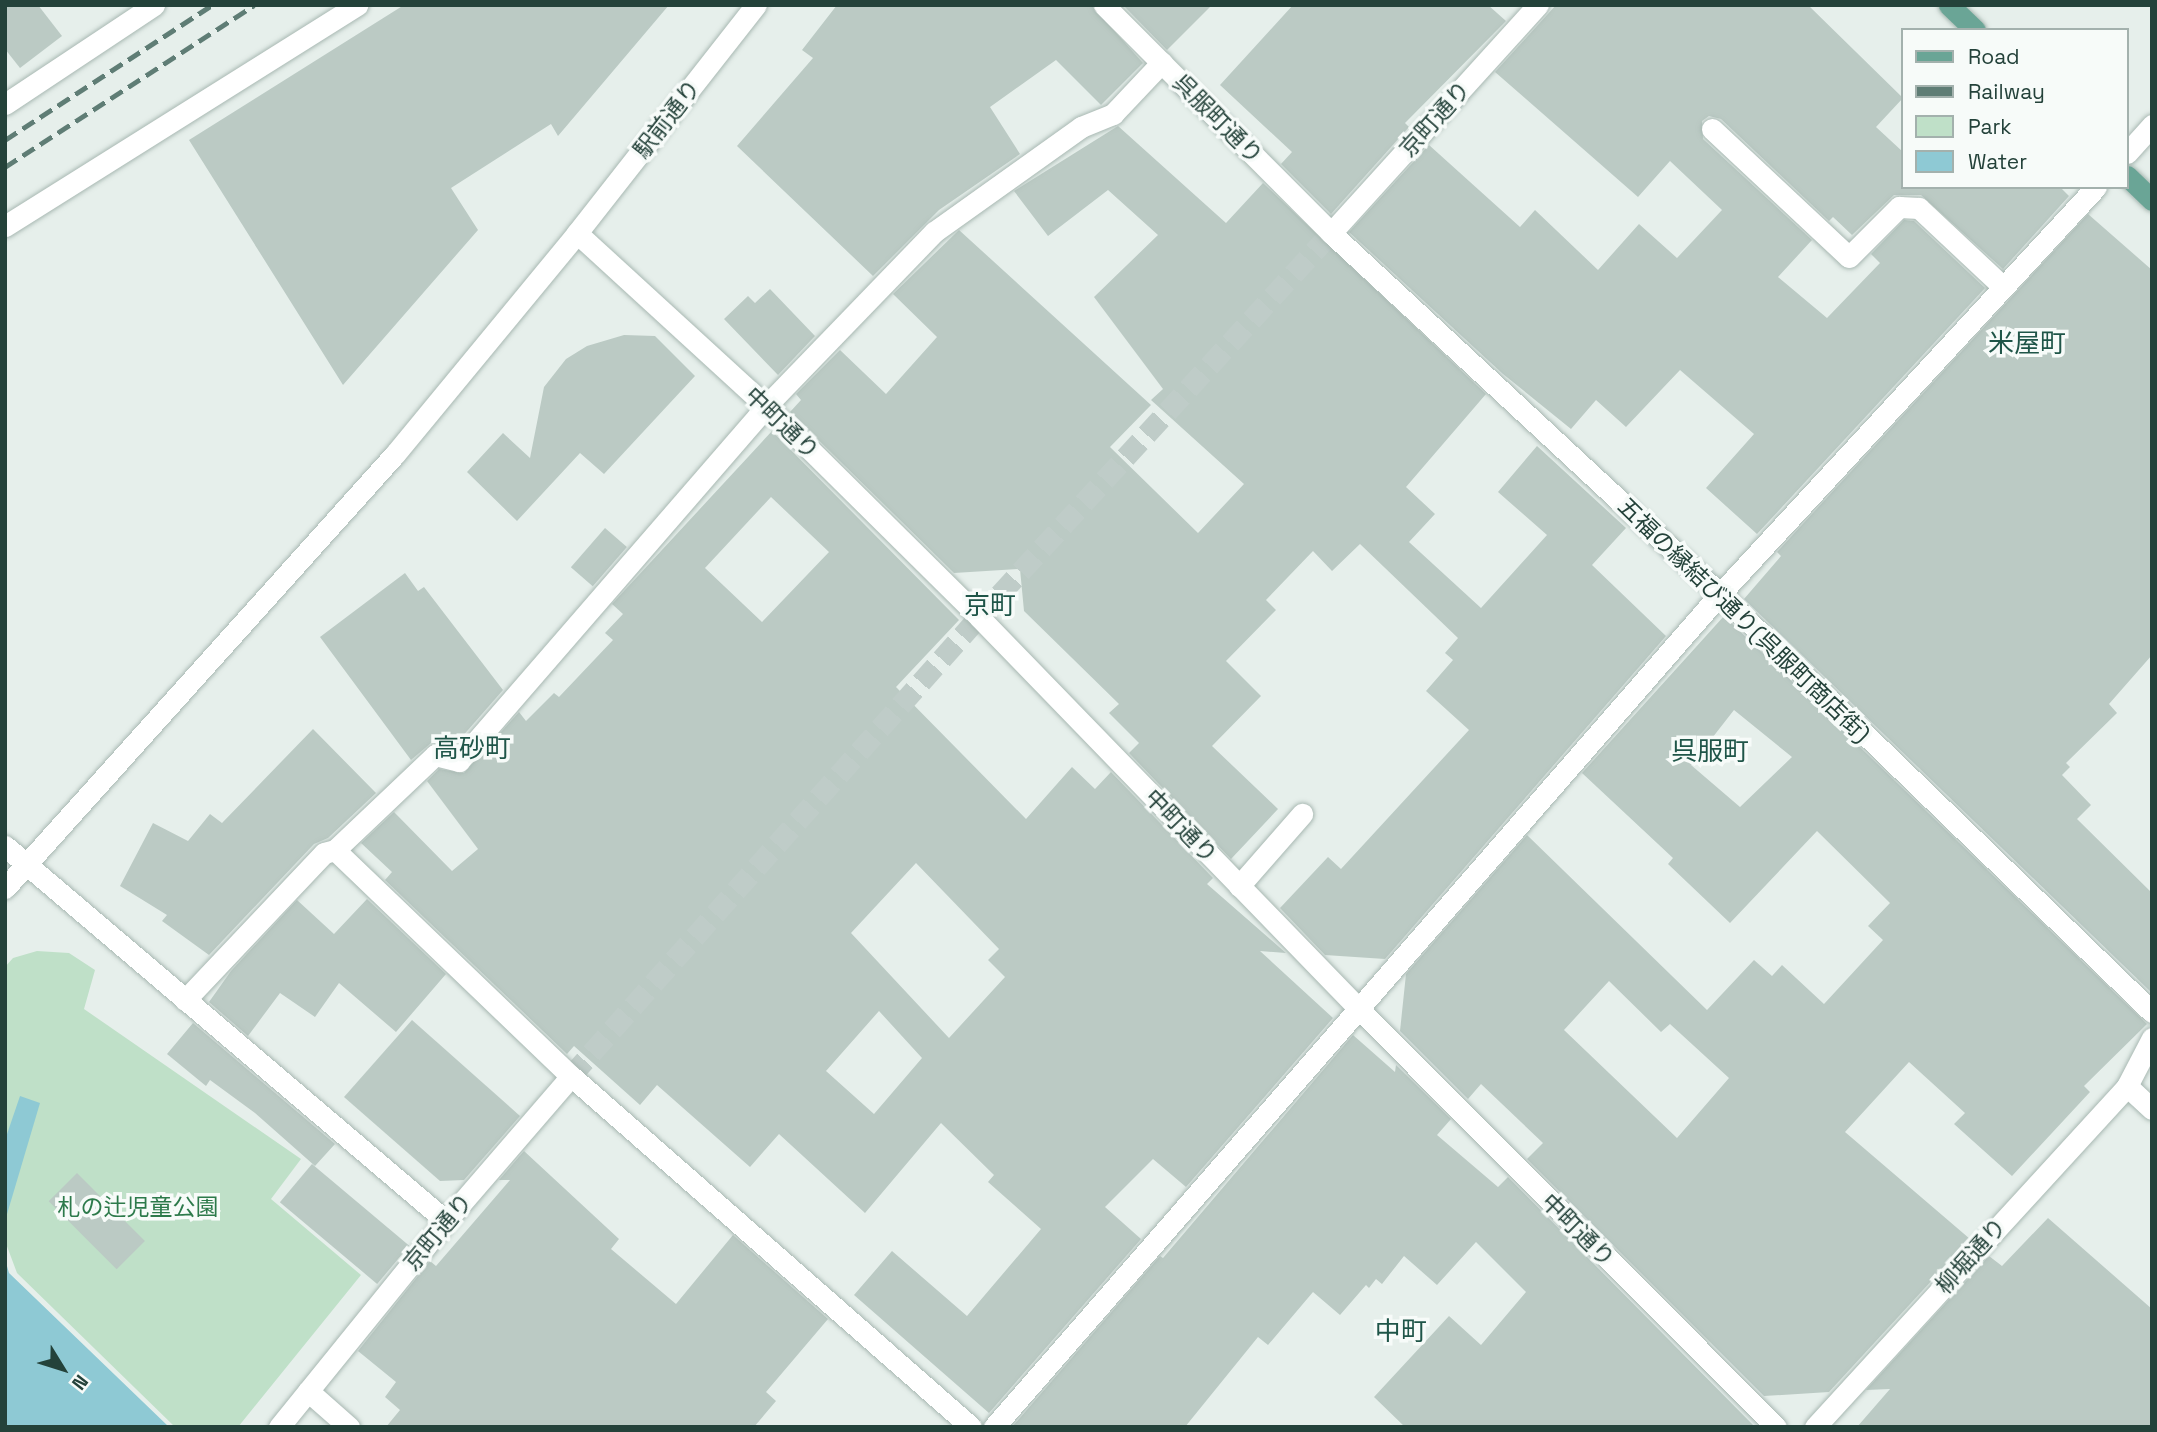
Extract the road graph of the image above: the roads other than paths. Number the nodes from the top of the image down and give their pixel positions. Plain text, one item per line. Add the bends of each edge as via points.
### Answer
1 (154, 5) edge
2 (357, 5) edge
3 (756, 5) edge
4 (1104, 5) edge
5 (1538, 5) edge
6 (1949, 5) edge
7 (1973, 28) edge
8 (1162, 62) junction
9 (5, 104) edge
10 (2152, 125) edge
11 (1712, 129) dead end
12 (2129, 151) edge
13 (2129, 178) edge
14 (2094, 189) edge
15 (2152, 200) edge
16 (5, 226) edge
17 (577, 233) junction
18 (1331, 233) junction
19 (2003, 287) junction
20 (766, 406) junction
21 (1720, 594) junction
22 (1302, 814) dead end
23 (5, 846) edge
24 (335, 850) junction
25 (25, 866) junction
26 (1239, 886) junction
27 (5, 888) edge
28 (185, 1000) junction
29 (1359, 1009) junction
30 (2152, 1012) edge
31 (2152, 1038) edge
32 (571, 1076) junction
33 (2127, 1086) junction
34 (2152, 1109) edge
35 (446, 1221) junction
36 (308, 1391) junction
37 (279, 1427) edge
38 (349, 1427) edge
39 (971, 1427) edge
40 (994, 1427) edge
41 (1776, 1427) edge
42 (1815, 1427) edge

1 - 9 street
2 - 16 street
3 - 17 street, 駅前通り
4 - 8 street, 呉服町通り
5 - 18 street, 京町通り
6 - 7 main road
8 - 18 street, 呉服町通り
8 - 20 street via 1113,114 1081,127 934,232
10 - 12 street
11 - 19 street via 1849,257 1899,207 1919,208
13 - 15 main road
14 - 19 street
17 - 20 street, 中町通り
17 - 25 street, 駅前通り via 395,454
18 - 21 street, 五福の縁結び通り(呉服町商店街)
19 - 21 street
20 - 24 street via 458,761 435,755
20 - 26 street, 中町通り via 979,617
21 - 29 street
21 - 30 street, 五福の縁結び通り(呉服町商店街)
22 - 26 street
23 - 25 street
24 - 28 street via 324,853
24 - 32 street
25 - 27 street, 駅前通り
25 - 28 street
26 - 29 street, 中町通り
28 - 35 street
29 - 40 street
29 - 41 street, 中町通り
31 - 33 street, 柳堀通り
32 - 35 street, 京町通り
32 - 39 street
33 - 34 street
33 - 42 street, 柳堀通り
35 - 36 street, 京町通り
36 - 37 street, 京町通り
36 - 38 street

